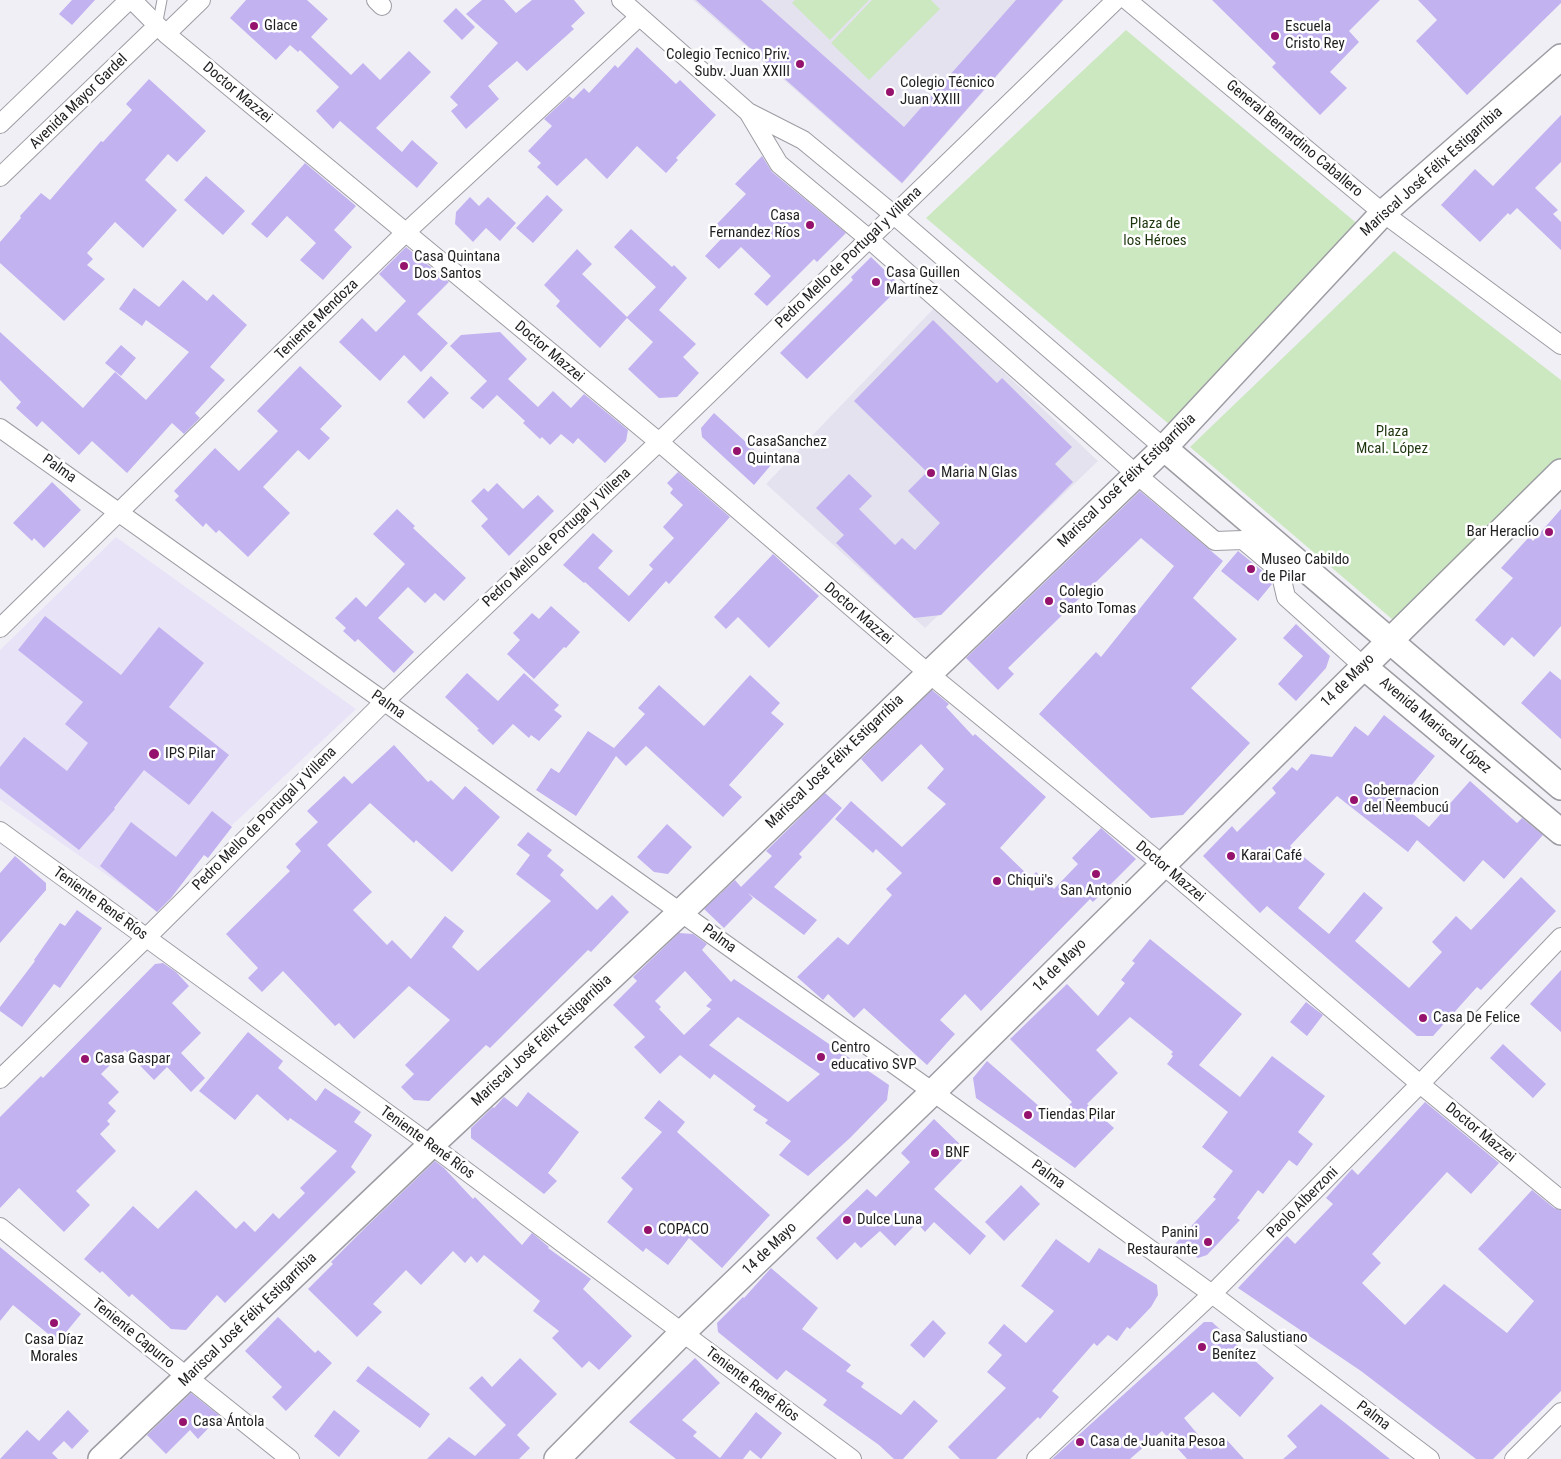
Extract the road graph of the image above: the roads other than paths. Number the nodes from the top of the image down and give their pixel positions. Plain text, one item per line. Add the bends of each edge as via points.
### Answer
1 (130, 0) edge
2 (162, 0) edge
3 (201, 0) edge
4 (621, 0) edge
5 (1116, 0) edge
6 (1126, 0) edge
7 (639, 17) junction
8 (162, 30) junction
9 (1561, 57) edge
10 (748, 112) junction
11 (0, 124) edge
12 (0, 177) edge
13 (1382, 213) junction
14 (894, 215) junction
15 (405, 233) junction
16 (869, 239) junction
17 (1561, 346) edge
18 (0, 428) edge
19 (659, 442) junction
20 (1164, 448) junction
21 (1561, 472) edge
22 (1136, 474) junction
23 (120, 513) junction
24 (0, 628) edge
25 (1389, 640) junction
26 (1363, 666) junction
27 (928, 673) junction
28 (384, 702) junction
29 (1561, 788) edge
30 (0, 831) edge
31 (1561, 832) edge
32 (1163, 865) junction
33 (681, 912) junction
34 (1561, 937) edge
35 (146, 938) junction
36 (0, 1080) edge
37 (1420, 1084) junction
38 (933, 1092) junction
39 (431, 1145) junction
40 (1561, 1200) edge
41 (0, 1227) edge
42 (1212, 1294) junction
43 (682, 1333) junction
44 (187, 1378) junction
45 (1561, 1412) edge
46 (101, 1459) edge
47 (290, 1459) edge
48 (557, 1459) edge
49 (852, 1459) edge
50 (1036, 1459) edge
51 (1430, 1459) edge
52 (1514, 1459) edge

1 - 8 street, Doctor Mazzei
1 - 11 street
2 - 8 lane
3 - 8 street, Avenida Mayor Gardel
4 - 7 street
5 - 14 street, Pedro Mello de Portugal y Villena
6 - 13 street, General Bernardino Caballero
7 - 10 street
7 - 15 street, Teniente Mendoza
8 - 12 street, Avenida Mayor Gardel
8 - 15 street, Doctor Mazzei
9 - 13 main road, Mariscal José Félix Estigarribia
10 - 14 street via 803,140
10 - 16 street, Avenida Mariscal López via 779,164
13 - 17 street, General Bernardino Caballero
13 - 20 main road, Mariscal José Félix Estigarribia
14 - 16 street, Pedro Mello de Portugal y Villena
14 - 20 street
15 - 19 street, Doctor Mazzei
15 - 23 street, Teniente Mendoza
16 - 19 street, Pedro Mello de Portugal y Villena
16 - 22 street, Avenida Mariscal López
18 - 23 street, Palma
19 - 27 street, Doctor Mazzei
19 - 28 street, Pedro Mello de Portugal y Villena
20 - 22 main road, Mariscal José Félix Estigarribia
20 - 25 main road
21 - 25 main road, 14 de Mayo
22 - 26 street, Avenida Mariscal López via 1215,541 1243,540 1280,571 1286,597
22 - 27 main road, Mariscal José Félix Estigarribia
23 - 24 street, Teniente Mendoza
23 - 28 street, Palma
25 - 26 main road, 14 de Mayo
25 - 29 main road
26 - 31 main road, Avenida Mariscal López
26 - 32 main road, 14 de Mayo
27 - 32 street, Doctor Mazzei
27 - 33 main road, Mariscal José Félix Estigarribia
28 - 33 street, Palma
28 - 35 street, Pedro Mello de Portugal y Villena
30 - 35 street, Teniente René Ríos
32 - 37 street, Doctor Mazzei
32 - 38 main road, 14 de Mayo
33 - 38 street, Palma
33 - 39 main road, Mariscal José Félix Estigarribia
34 - 37 street, Paolo Alberzoni
35 - 36 street, Pedro Mello de Portugal y Villena
35 - 39 street, Teniente René Ríos
37 - 40 street, Doctor Mazzei
37 - 42 street, Paolo Alberzoni
38 - 42 street, Palma
38 - 43 main road, 14 de Mayo
39 - 43 street, Teniente René Ríos
39 - 44 main road, Mariscal José Félix Estigarribia
41 - 44 street, Teniente Capurro
42 - 50 street, Paolo Alberzoni
42 - 51 street, Palma
43 - 48 main road, 14 de Mayo
43 - 49 street, Teniente René Ríos
44 - 46 main road, Mariscal José Félix Estigarribia
44 - 47 street, Teniente Capurro
45 - 52 street

